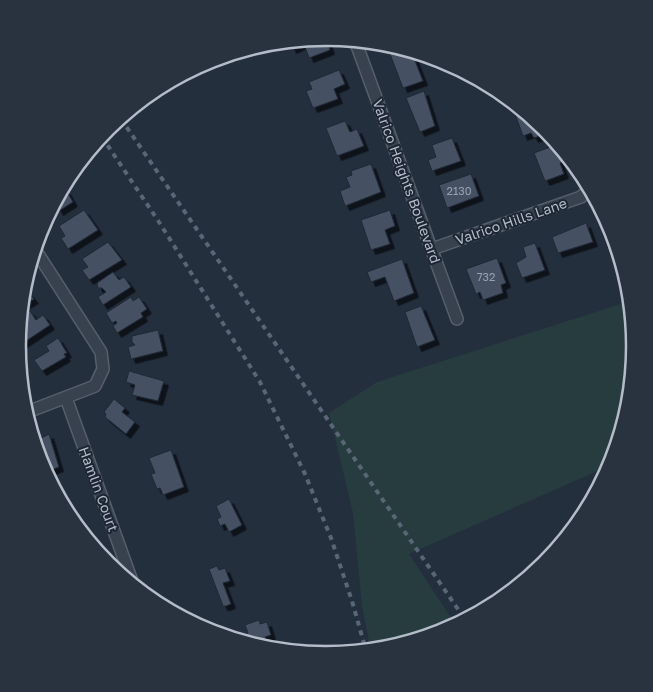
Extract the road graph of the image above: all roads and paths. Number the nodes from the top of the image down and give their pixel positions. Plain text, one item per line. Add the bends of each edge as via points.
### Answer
1 (358, 47) edge
2 (585, 193) edge
3 (432, 249) junction
4 (40, 257) edge
5 (457, 319) dead end
6 (66, 398) junction
7 (33, 410) edge
8 (129, 572) edge

1 - 3 street, Valrico Heights Boulevard
2 - 3 street, Valrico Hills Lane via 581,197
3 - 5 street, Valrico Heights Boulevard
4 - 6 street via 101,352 103,369 95,386
6 - 7 street
6 - 8 street, Hamlin Court

